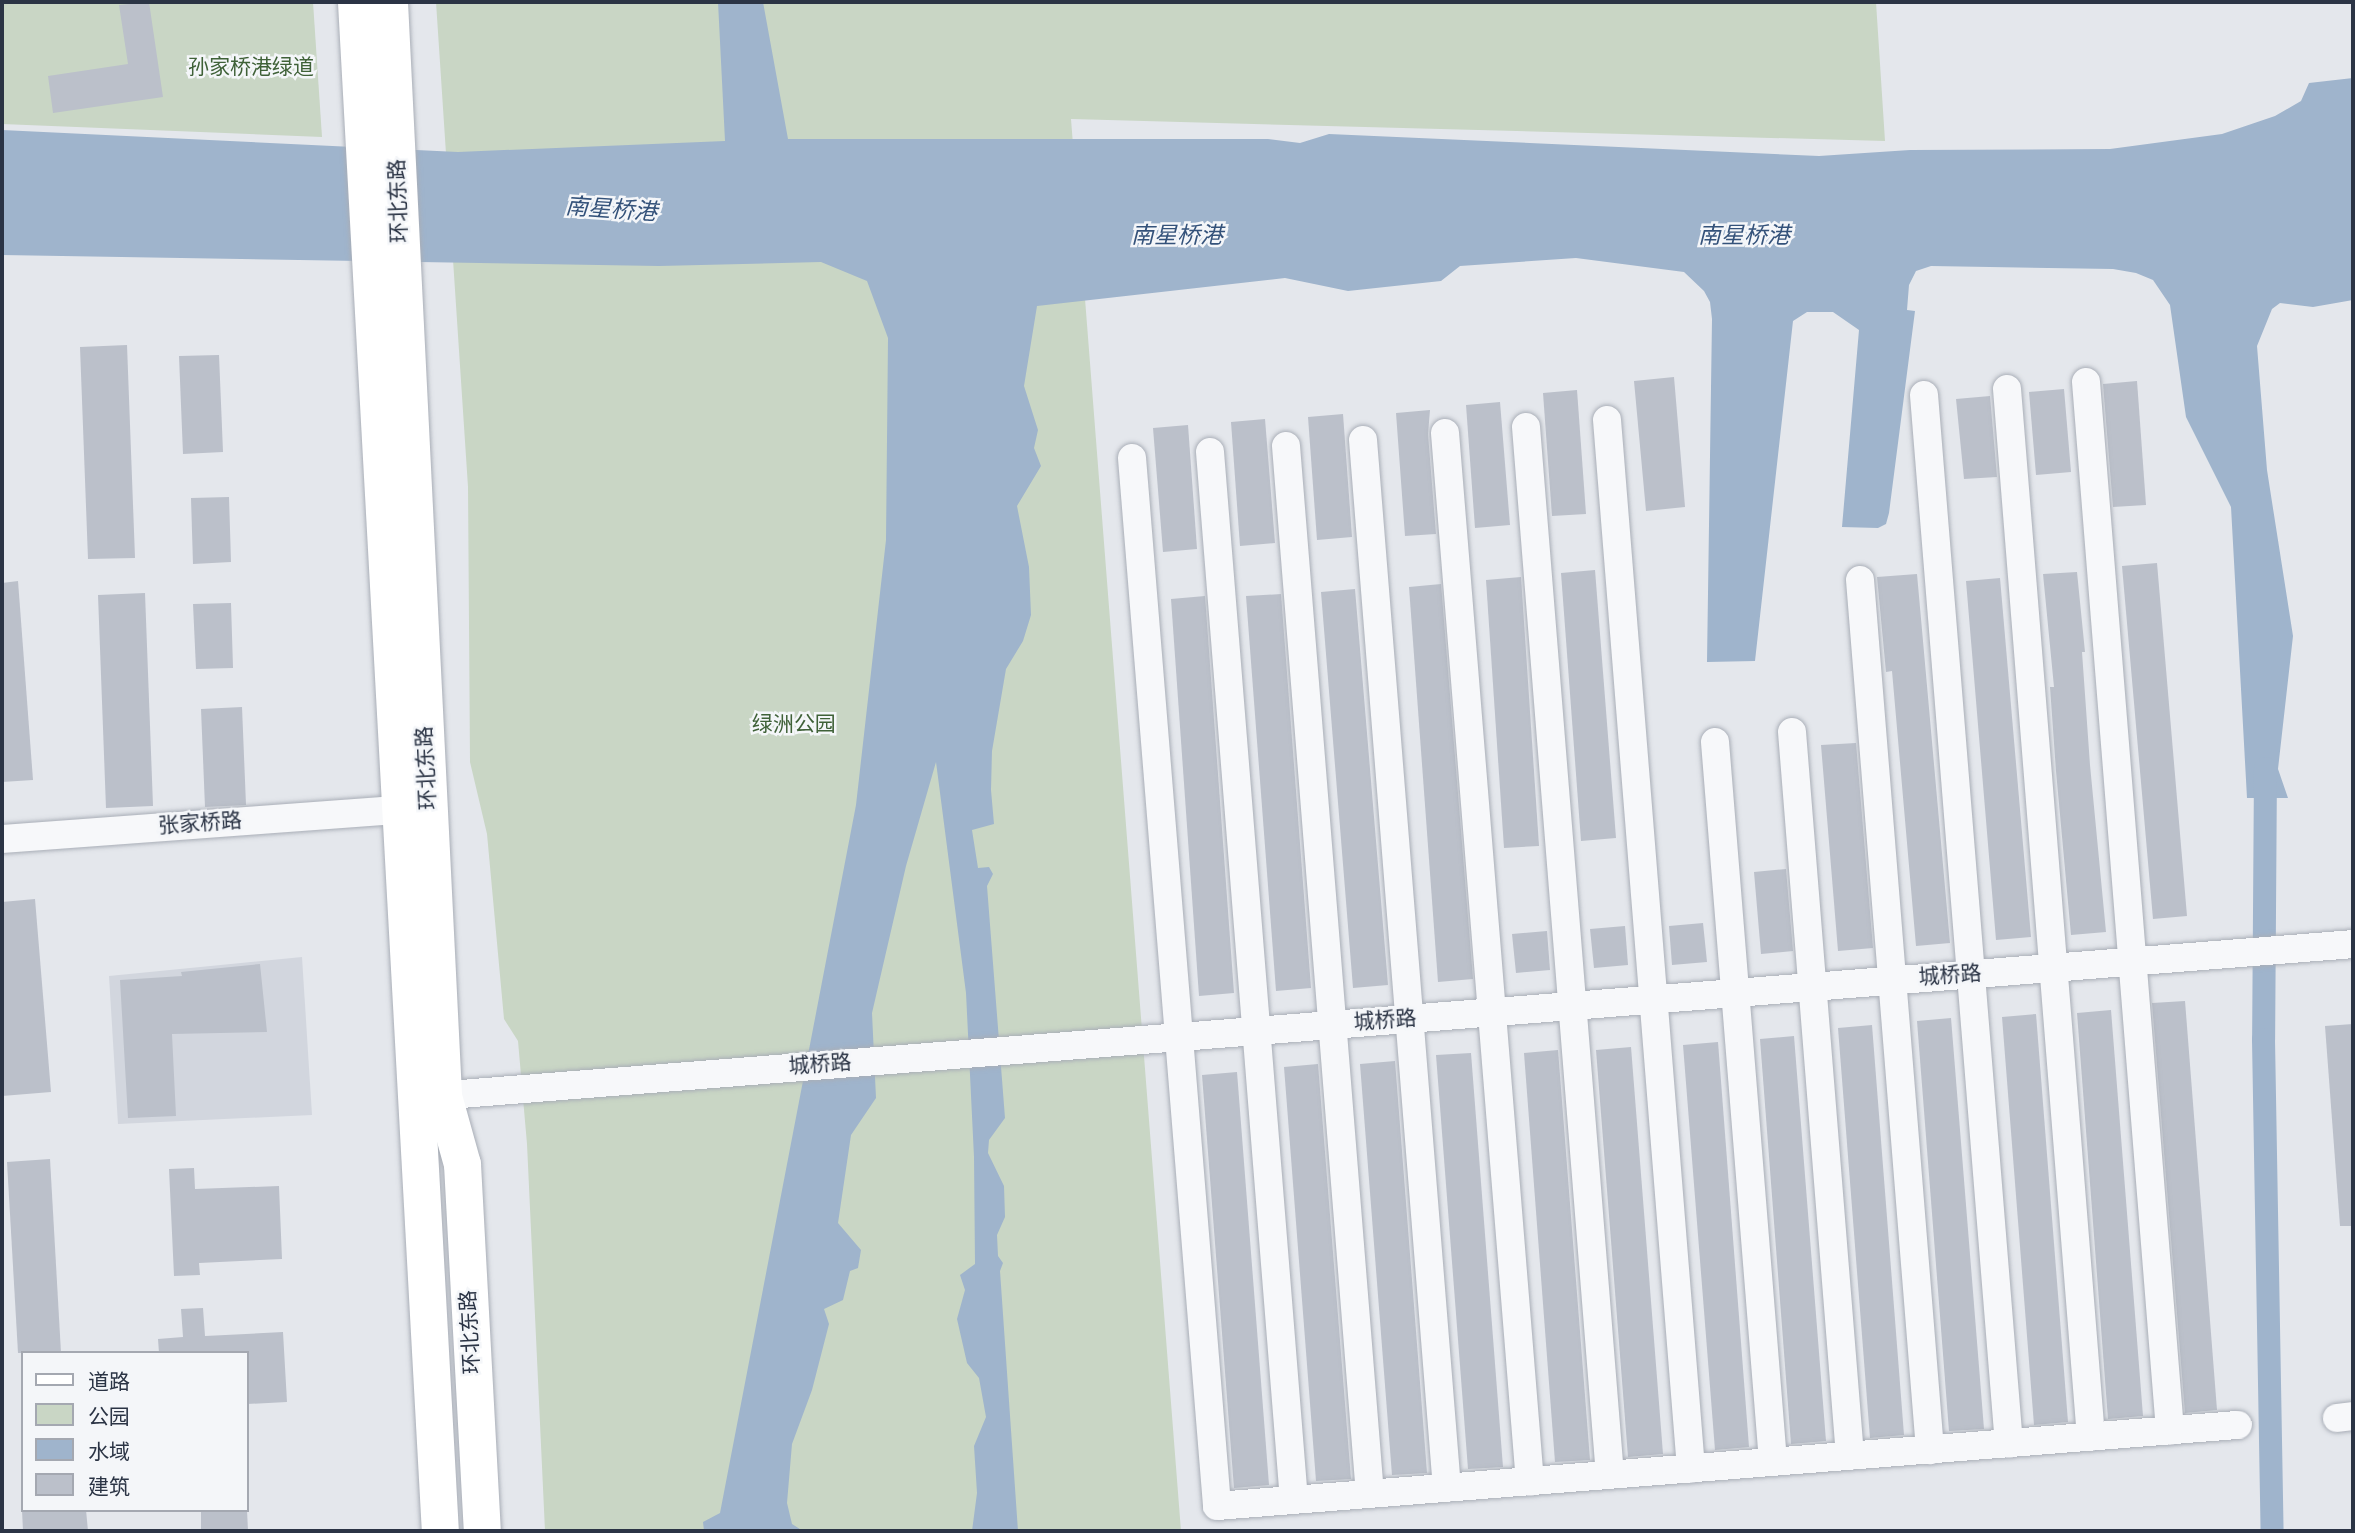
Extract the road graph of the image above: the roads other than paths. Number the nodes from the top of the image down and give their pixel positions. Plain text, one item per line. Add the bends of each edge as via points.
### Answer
1 (356, 2) edge
2 (388, 2) edge
3 (379, 123) junction
4 (386, 281) junction
5 (2086, 382) dead end
6 (2007, 389) dead end
7 (1924, 395) dead end
8 (1607, 420) dead end
9 (1526, 427) dead end
10 (1445, 433) dead end
11 (1363, 440) dead end
12 (1286, 446) dead end
13 (1210, 452) dead end
14 (1132, 458) dead end
15 (1860, 580) dead end
16 (1792, 732) dead end
17 (1715, 742) dead end
18 (399, 810) junction
19 (2, 839) edge
20 (2353, 944) edge
21 (2132, 961) junction
22 (2053, 968) junction
23 (1971, 974) junction
24 (1892, 981) junction
25 (1813, 987) junction
26 (1735, 993) junction
27 (1653, 999) junction
28 (1573, 1006) junction
29 (1492, 1012) junction
30 (1410, 1019) junction
31 (1332, 1025) junction
32 (1256, 1031) junction
33 (1179, 1037) junction
34 (430, 1097) junction
35 (2238, 1425) dead end
36 (2170, 1431) junction
37 (2091, 1437) junction
38 (2009, 1444) junction
39 (1930, 1450) junction
40 (1850, 1456) junction
41 (1773, 1462) junction
42 (1691, 1469) junction
43 (1610, 1475) junction
44 (1530, 1482) junction
45 (1447, 1488) junction
46 (1370, 1494) junction
47 (1294, 1500) junction
48 (440, 1531) edge
49 (482, 1531) edge

1 - 3 main road, 环北东路
2 - 3 main road, 环北东路
3 - 4 main road, 环北东路
4 - 18 main road, 环北东路
4 - 34 main road, 环北东路
5 - 21 street
6 - 22 street
7 - 23 street
8 - 27 street
9 - 28 street
10 - 29 street
11 - 30 street
12 - 31 street
13 - 32 street
14 - 33 street
15 - 24 street
16 - 25 street
17 - 26 street
18 - 19 street, 张家桥路
18 - 34 main road, 环北东路
20 - 21 street, 城桥路
21 - 22 street, 城桥路
21 - 36 street
22 - 23 street, 城桥路
22 - 37 street
23 - 24 street, 城桥路
23 - 38 street
24 - 25 street, 城桥路
24 - 39 street
25 - 26 street, 城桥路
25 - 40 street
26 - 27 street, 城桥路
26 - 41 street
27 - 28 street, 城桥路
27 - 42 street
28 - 29 street, 城桥路
28 - 43 street
29 - 30 street, 城桥路
29 - 44 street
30 - 31 street, 城桥路
30 - 45 street
31 - 32 street, 城桥路
31 - 46 street
32 - 33 street, 城桥路
32 - 47 street
33 - 34 street, 城桥路
33 - 47 street via 1217,1506
34 - 48 main road, 环北东路
34 - 49 main road, 环北东路 via 462,1164
35 - 36 street
36 - 37 street
37 - 38 street
38 - 39 street
39 - 40 street
40 - 41 street
41 - 42 street
42 - 43 street
43 - 44 street
44 - 45 street
45 - 46 street
46 - 47 street

